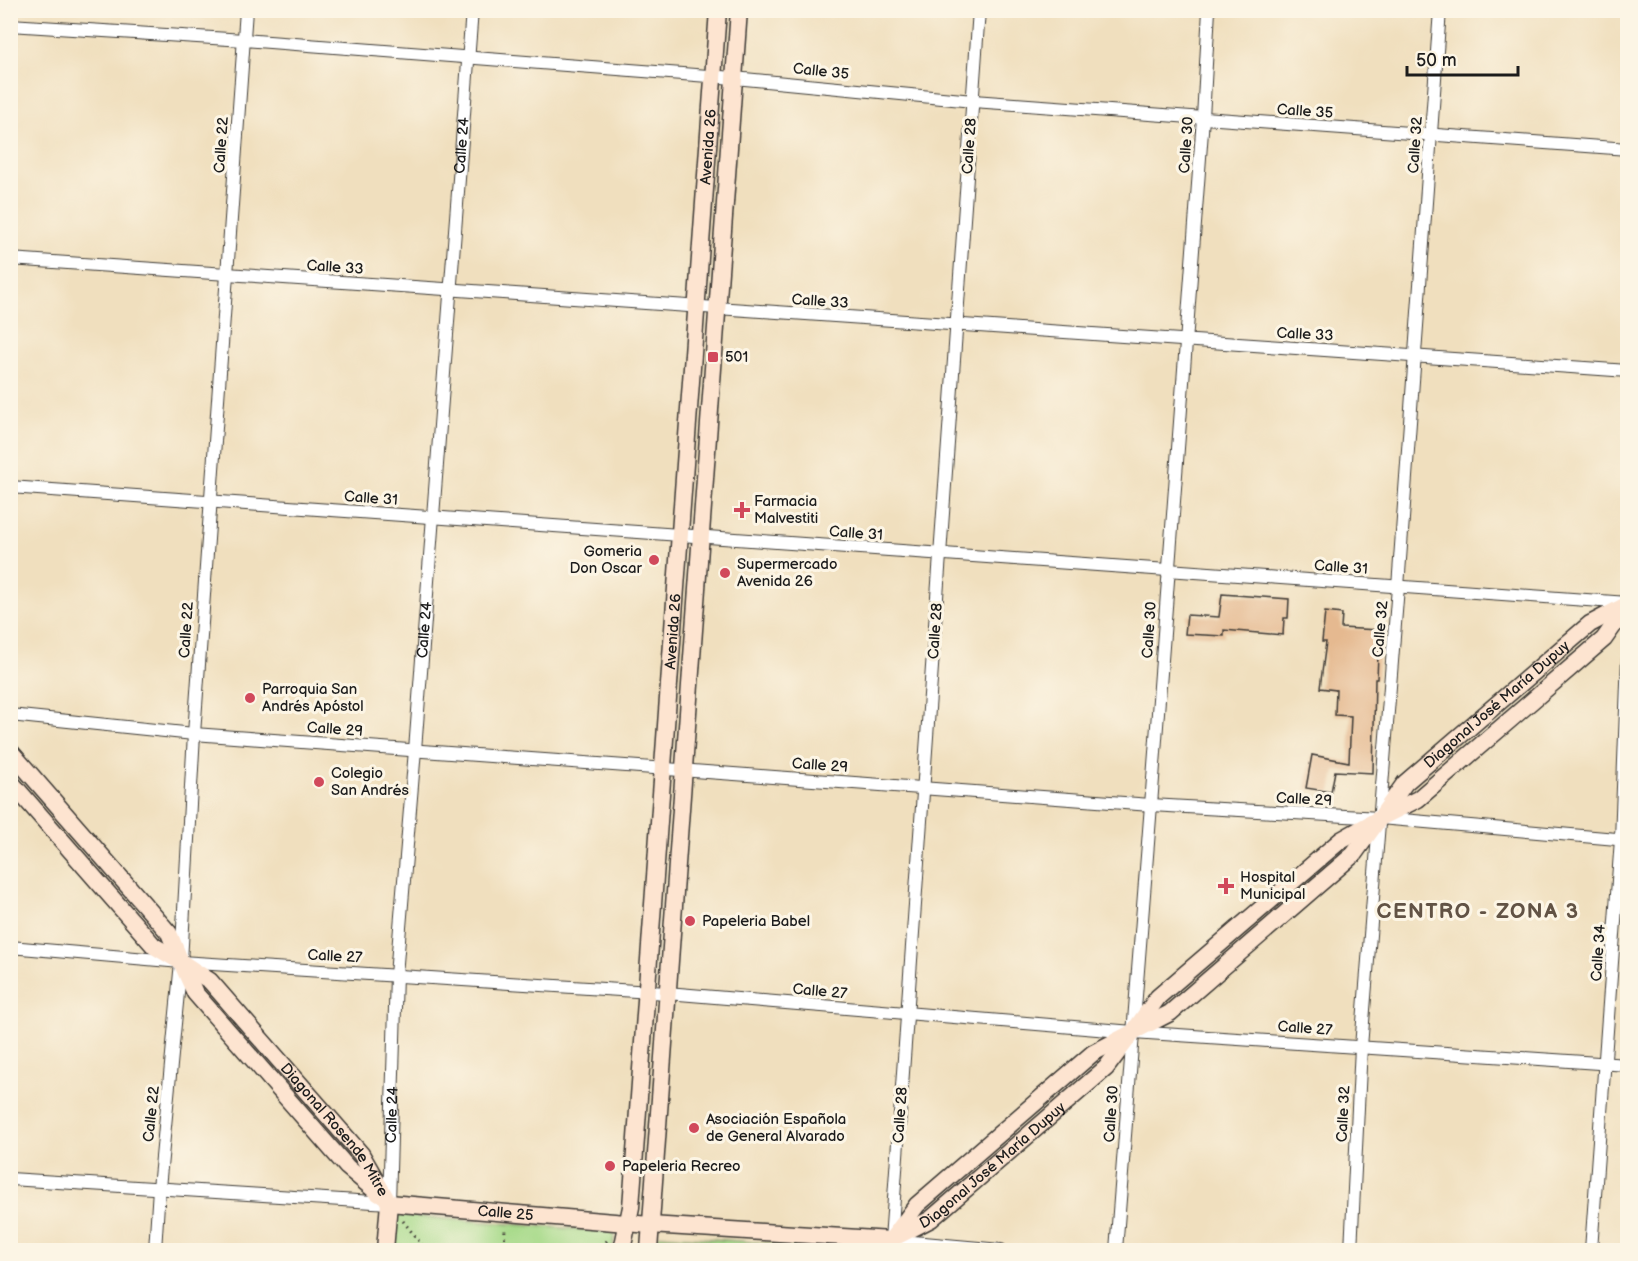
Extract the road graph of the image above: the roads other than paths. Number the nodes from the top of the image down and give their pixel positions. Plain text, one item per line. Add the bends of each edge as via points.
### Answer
1 (11, 10) edge
2 (246, 10) edge
3 (472, 10) edge
4 (718, 10) edge
5 (738, 10) edge
6 (979, 10) edge
7 (1209, 10) edge
8 (1440, 10) edge
9 (10, 19) edge
10 (10, 25) edge
11 (244, 40) junction
12 (468, 58) junction
13 (713, 76) junction
14 (734, 78) junction
15 (973, 101) junction
16 (1203, 118) junction
17 (1430, 135) junction
18 (1628, 149) edge
19 (10, 259) edge
20 (227, 274) junction
21 (451, 290) junction
22 (697, 307) junction
23 (717, 308) junction
24 (957, 325) junction
25 (1186, 342) junction
26 (1415, 355) junction
27 (1628, 371) edge
28 (10, 487) edge
29 (210, 501) junction
30 (433, 517) junction
31 (680, 536) junction
32 (700, 537) junction
33 (940, 554) junction
34 (1169, 570) junction
35 (1398, 587) junction
36 (1628, 604) edge
37 (1628, 657) edge
38 (10, 715) edge
39 (194, 734) junction
40 (415, 750) junction
41 (10, 751) edge
42 (663, 768) junction
43 (683, 770) junction
44 (10, 781) edge
45 (924, 788) junction
46 (1151, 805) junction
47 (1380, 818) junction
48 (1624, 839) edge
49 (10, 947) edge
50 (181, 962) junction
51 (396, 975) junction
52 (646, 991) junction
53 (667, 993) junction
54 (908, 1014) junction
55 (1132, 1032) junction
56 (1361, 1047) junction
57 (1605, 1063) junction
58 (1628, 1065) edge
59 (10, 1179) edge
60 (159, 1188) junction
61 (388, 1203) junction
62 (627, 1223) junction
63 (650, 1225) junction
64 (891, 1245) edge
65 (155, 1251) edge
66 (385, 1251) edge
67 (622, 1251) edge
68 (649, 1251) edge
69 (1001, 1251) edge
70 (1116, 1251) edge
71 (1351, 1251) edge
72 (1591, 1251) edge

1 - 9 street
2 - 11 street, Calle 22
3 - 12 street, Calle 24
4 - 13 main road, Avenida 26
5 - 14 main road, Avenida 26
6 - 15 street, Calle 28
7 - 16 street, Calle 30
8 - 17 street, Calle 32
10 - 11 street, Calle 35
11 - 12 street, Calle 35
11 - 20 street, Calle 22
12 - 13 street, Calle 35
12 - 21 street, Calle 24
13 - 14 street, Calle 35
13 - 22 main road, Avenida 26
14 - 15 street, Calle 35
14 - 23 main road, Avenida 26
15 - 16 street, Calle 35
15 - 24 street, Calle 28
16 - 17 street, Calle 35
16 - 25 street, Calle 30
17 - 18 street, Calle 35
17 - 26 street, Calle 32
19 - 20 street, Calle 33
20 - 21 street, Calle 33
20 - 29 street, Calle 22
21 - 22 street, Calle 33
21 - 30 street, Calle 24
22 - 23 street, Calle 33
22 - 31 main road, Avenida 26
23 - 24 street, Calle 33
23 - 32 main road, Avenida 26
24 - 25 street, Calle 33
24 - 33 street, Calle 28
25 - 26 street, Calle 33
25 - 34 street, Calle 30
26 - 27 street, Calle 33
26 - 35 street, Calle 32
28 - 29 street, Calle 31
29 - 30 street, Calle 31
29 - 39 street, Calle 22
30 - 31 street, Calle 31
30 - 40 street, Calle 24
31 - 32 street, Calle 31
31 - 42 main road, Avenida 26
32 - 33 street, Calle 31
32 - 43 main road, Avenida 26
33 - 34 street, Calle 31
33 - 45 street, Calle 28
34 - 35 street, Calle 31
34 - 46 street, Calle 30
35 - 36 street, Calle 31
35 - 47 street, Calle 32
36 - 47 main road, Diagonal José María Dupuy via 1604,639 1418,799
37 - 48 street, Calle 34
38 - 39 street, Calle 29
39 - 40 street, Calle 29
39 - 50 street, Calle 22
40 - 42 street, Calle 29
40 - 51 street, Calle 24
41 - 50 main road via 169,933
42 - 43 street, Calle 29
42 - 52 main road, Avenida 26
43 - 45 street, Calle 29
43 - 53 main road, Avenida 26
44 - 50 main road, Diagonal Rosende Mitre via 154,946
45 - 46 street, Calle 29
45 - 54 street, Calle 28
46 - 47 street, Calle 29
46 - 55 street, Calle 30
47 - 48 street, Calle 29
47 - 55 main road, Diagonal José María Dupuy via 1354,854 1284,915 1170,1012
47 - 56 street, Calle 32
48 - 57 street, Calle 34
49 - 50 street, Calle 27
50 - 51 street, Calle 27
50 - 60 street, Calle 22
50 - 61 main road, Diagonal Rosende Mitre via 210,981 361,1154
51 - 52 street, Calle 27
51 - 61 street, Calle 24
52 - 53 street, Calle 27
52 - 62 main road, Avenida 26
53 - 54 street, Calle 27
53 - 63 main road, Avenida 26
54 - 55 street, Calle 27
54 - 64 street, Calle 28
55 - 56 street, Calle 27
55 - 64 main road, Diagonal José María Dupuy via 1097,1076 931,1219
55 - 70 street, Calle 30
56 - 57 street, Calle 27
56 - 71 street, Calle 32
57 - 58 street, Calle 27
57 - 72 street, Calle 34
59 - 60 street, Calle 25
60 - 61 street, Calle 25
60 - 65 street, Calle 22
61 - 62 main road, Calle 25
61 - 66 main road, Calle 24
62 - 63 main road, Calle 25
62 - 67 main road, Avenida 26
63 - 64 main road, Calle 25
63 - 68 main road, Avenida 26
64 - 69 street, Calle 25

